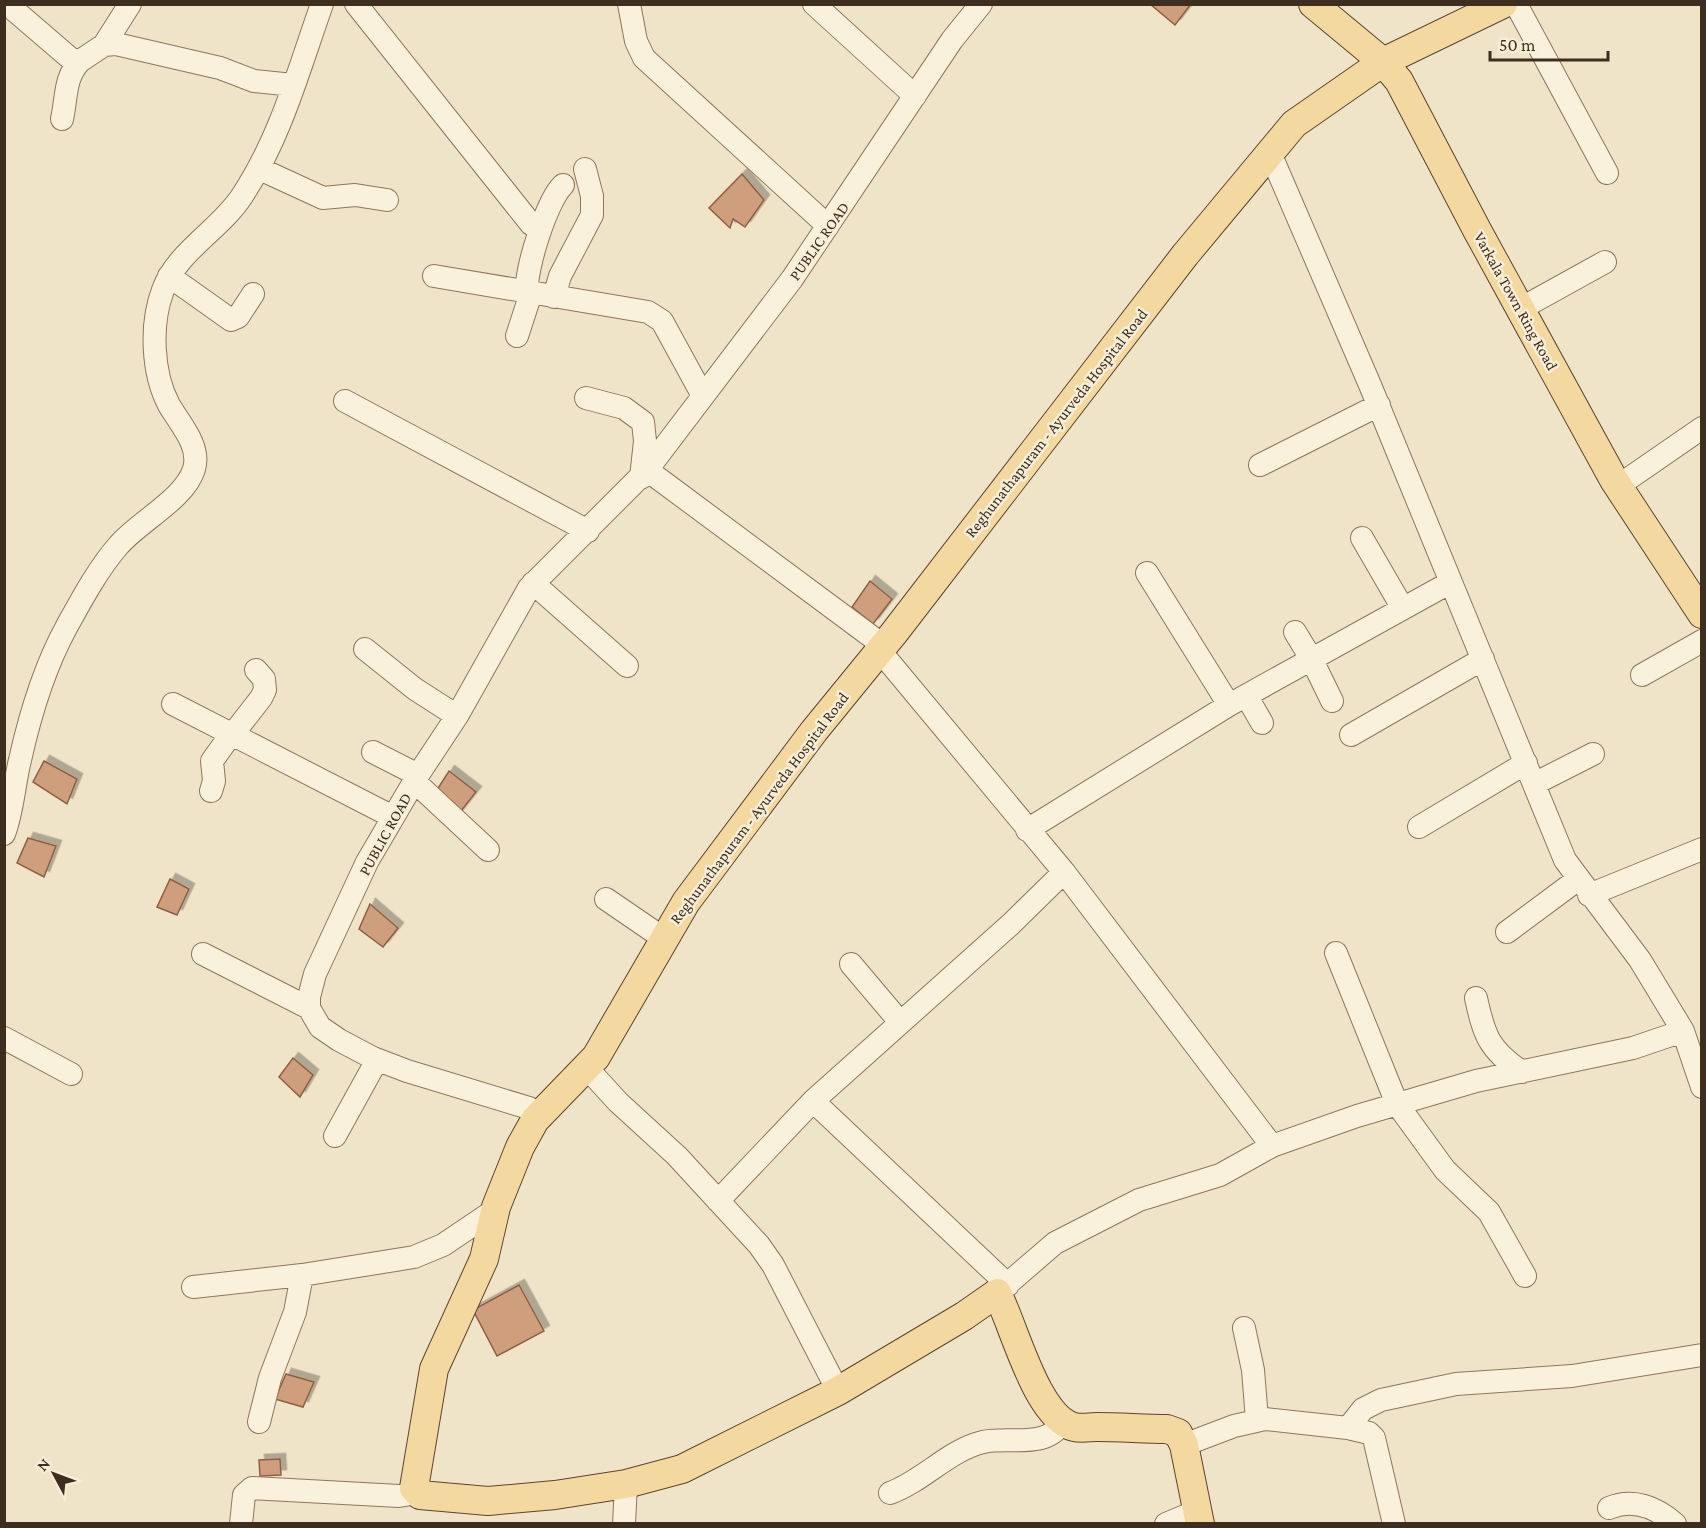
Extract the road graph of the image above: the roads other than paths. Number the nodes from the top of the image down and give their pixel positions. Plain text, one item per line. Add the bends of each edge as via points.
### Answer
1 (7, 4) edge
2 (130, 4) edge
3 (322, 4) edge
4 (356, 4) edge
5 (629, 4) edge
6 (814, 4) edge
7 (981, 4) edge
8 (1313, 4) edge
9 (1503, 4) edge
10 (1516, 4) edge
11 (104, 45) junction
12 (80, 61) junction
13 (1383, 62) junction
14 (293, 85) junction
15 (915, 96) junction
16 (62, 119) dead end
17 (1270, 153) junction
18 (260, 169) junction
19 (585, 169) dead end
20 (1606, 173) dead end
21 (563, 185) dead end
22 (387, 200) dead end
23 (531, 224) dead end
24 (828, 226) junction
25 (1605, 262) dead end
26 (169, 276) junction
27 (434, 276) dead end
28 (529, 293) junction
29 (253, 294) dead end
30 (554, 297) junction
31 (1520, 309) junction
32 (516, 336) dead end
33 (703, 396) junction
34 (586, 398) dead end
35 (345, 400) dead end
36 (1378, 405) junction
37 (1701, 428) edge
38 (1260, 465) dead end
39 (644, 474) junction
40 (1618, 486) junction
41 (588, 531) junction
42 (1362, 538) dead end
43 (1147, 573) dead end
44 (1451, 582) junction
45 (533, 583) junction
46 (1402, 607) junction
47 (1701, 614) edge
48 (1295, 632) dead end
49 (1701, 641) edge
50 (882, 648) junction
51 (365, 649) dead end
52 (1483, 659) junction
53 (1312, 660) junction
54 (627, 666) dead end
55 (256, 670) dead end
56 (1642, 675) dead end
57 (1238, 701) junction
58 (1332, 701) dead end
59 (173, 704) dead end
60 (457, 716) junction
61 (1262, 723) dead end
62 (233, 734) junction
63 (1351, 735) dead end
64 (380, 750) dead end
65 (1593, 754) dead end
66 (12, 758) edge
67 (1530, 774) junction
68 (419, 775) junction
69 (211, 790) dead end
70 (393, 817) junction
71 (1419, 827) dead end
72 (1027, 830) junction
73 (4, 834) edge
74 (1701, 849) edge
75 (488, 850) dead end
76 (1064, 872) junction
77 (1583, 887) junction
78 (606, 899) dead end
79 (1508, 932) dead end
80 (663, 938) junction
81 (1336, 953) dead end
82 (203, 954) dead end
83 (851, 964) dead end
84 (1476, 998) dead end
85 (309, 1008) junction
86 (900, 1022) junction
87 (1683, 1031) junction
88 (4, 1038) edge
89 (378, 1060) junction
90 (586, 1067) junction
91 (1522, 1072) junction
92 (71, 1074) dead end
93 (1701, 1087) edge
94 (813, 1101) junction
95 (1397, 1104) junction
96 (541, 1114) junction
97 (335, 1136) dead end
98 (1272, 1146) junction
99 (718, 1201) junction
100 (495, 1210) junction
101 (303, 1275) junction
102 (1526, 1276) dead end
103 (193, 1287) dead end
104 (1002, 1289) junction
105 (1244, 1328) dead end
106 (1701, 1355) edge
107 (838, 1391) junction
108 (1257, 1420) junction
109 (1064, 1421) junction
110 (259, 1422) dead end
111 (1348, 1428) junction
112 (1184, 1445) junction
113 (626, 1484) junction
114 (418, 1493) junction
115 (890, 1493) dead end
116 (1609, 1508) dead end
117 (1199, 1517) edge
118 (241, 1524) edge
119 (624, 1524) edge
120 (1166, 1524) edge
121 (1394, 1524) edge
122 (1675, 1524) edge

1 - 12 street via 71,59
2 - 11 street
3 - 14 street
4 - 23 street
5 - 24 street via 636,41 644,58
6 - 15 street
7 - 15 street, PUBLIC ROAD
8 - 13 main road, Varkala Town Ring Road
9 - 13 main road, Reghunathapuram - Ayurveda Hospital Road
10 - 20 street
11 - 12 street
11 - 14 street via 116,44 220,68 254,81
12 - 16 street via 71,71 65,89
13 - 17 main road, Reghunathapuram - Ayurveda Hospital Road via 1294,124
13 - 31 main road, Varkala Town Ring Road via 1400,81
14 - 18 street
15 - 24 street, PUBLIC ROAD
17 - 36 street
17 - 50 main road, Reghunathapuram - Ayurveda Hospital Road via 1185,255
18 - 22 street via 323,198 355,195
18 - 26 street via 240,200
19 - 30 street via 592,216 560,276
21 - 28 street via 548,205 526,278
24 - 33 street, PUBLIC ROAD
25 - 31 street
26 - 29 street via 231,320 238,317
26 - 66 street via 156,322 158,377 192,447 193,472 180,491 117,546 101,569 66,628
27 - 28 street
28 - 30 street
28 - 32 street
30 - 33 street via 656,316 679,349
31 - 40 main road, Varkala Town Ring Road
33 - 39 street, PUBLIC ROAD
34 - 39 street via 624,408 643,422
35 - 41 street
36 - 38 street
36 - 44 street
37 - 40 street
39 - 41 street, PUBLIC ROAD
39 - 50 street
40 - 47 main road, Varkala Town Ring Road
41 - 45 street, PUBLIC ROAD
42 - 46 street
43 - 57 street
44 - 46 street
44 - 52 street
45 - 54 street
45 - 60 street, PUBLIC ROAD
46 - 53 street
48 - 53 street
49 - 56 street
50 - 72 street
50 - 80 main road, Reghunathapuram - Ayurveda Hospital Road via 814,731
51 - 60 street
52 - 63 street
52 - 67 street
53 - 57 street
53 - 58 street
55 - 62 street via 264,679 264,690
57 - 61 street
57 - 72 street
59 - 62 street
60 - 68 street, PUBLIC ROAD
62 - 69 street via 212,761
62 - 70 street
64 - 68 street
65 - 67 street
66 - 73 street
67 - 71 street
67 - 77 street via 1565,860
68 - 70 street, PUBLIC ROAD
68 - 75 street
70 - 85 street, PUBLIC ROAD via 367,862 315,974
72 - 76 street
74 - 77 street
76 - 86 street
76 - 98 street
77 - 79 street
77 - 87 street via 1645,968
78 - 80 street
80 - 90 main road, Reghunathapuram - Ayurveda Hospital Road via 634,995
81 - 95 street
82 - 85 street
83 - 86 street
84 - 91 street via 1482,1025 1493,1048
85 - 89 street via 326,1032
86 - 94 street
87 - 91 street via 1633,1048
87 - 93 street
88 - 92 street
89 - 96 street
89 - 97 street
90 - 96 main road, Reghunathapuram - Ayurveda Hospital Road
90 - 99 street
91 - 95 street
94 - 99 street
94 - 104 street
95 - 98 street
95 - 102 street via 1445,1170 1489,1212
96 - 100 main road, Reghunathapuram - Ayurveda Hospital Road via 520,1147
98 - 104 street via 1220,1175 1139,1200 1055,1243
99 - 107 street via 773,1265
100 - 101 street via 443,1245 414,1257
100 - 114 main road, Reghunathapuram - Ayurveda Hospital Road via 484,1259 434,1369 414,1488
101 - 103 street
101 - 110 street
104 - 107 main road
104 - 109 main road via 1020,1354 1031,1377
105 - 108 street via 1253,1370
106 - 111 street via 1572,1376 1456,1384 1381,1400 1363,1409
107 - 113 main road via 682,1469
108 - 111 street via 1277,1418
108 - 112 street
109 - 112 main road via 1078,1428 1172,1430
109 - 115 street via 1043,1439 977,1444 914,1483
111 - 121 street via 1374,1438
112 - 117 main road
113 - 114 main road via 488,1501
113 - 119 street
114 - 118 street via 399,1496 252,1488 244,1494
116 - 122 street via 1643,1504
117 - 120 street

